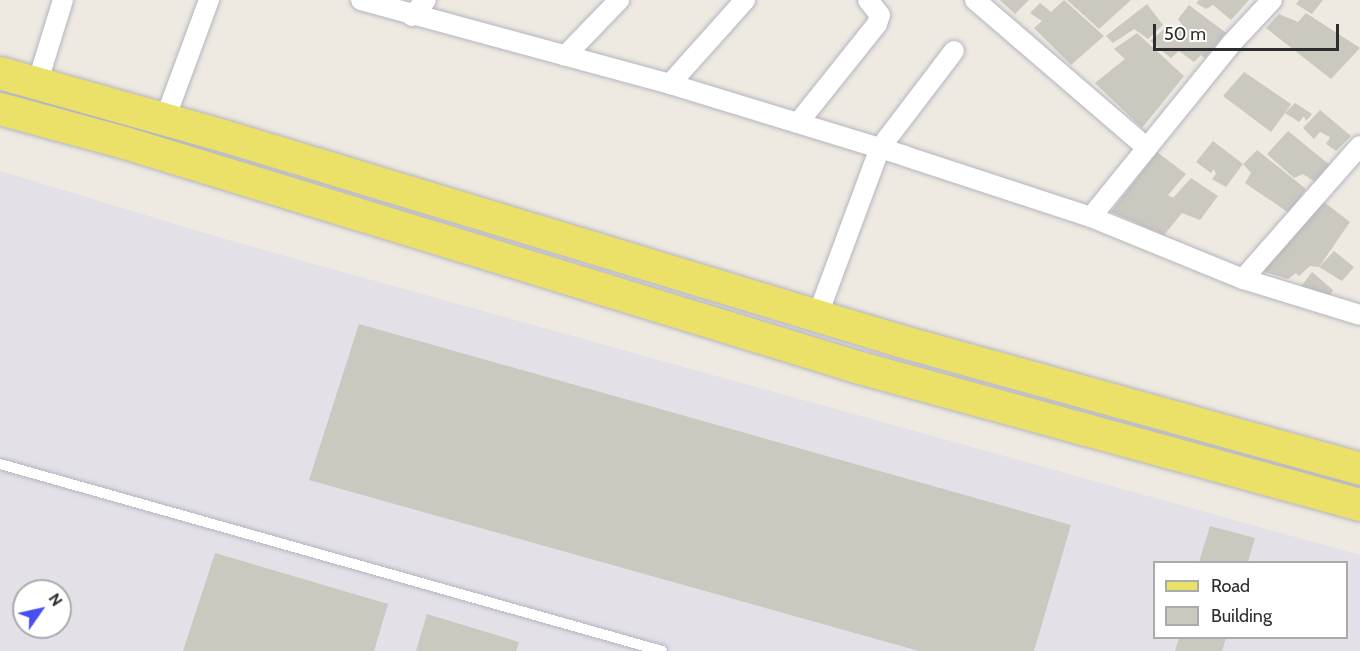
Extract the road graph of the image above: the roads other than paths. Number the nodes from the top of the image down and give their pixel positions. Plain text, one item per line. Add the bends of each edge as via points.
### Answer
1 (63, 0) edge
2 (208, 0) edge
3 (361, 0) edge
4 (426, 0) edge
5 (619, 0) edge
6 (745, 0) edge
7 (868, 0) edge
8 (975, 0) edge
9 (1272, 0) edge
10 (412, 16) junction
11 (954, 51) dead end
12 (565, 56) junction
13 (0, 73) edge
14 (37, 84) junction
15 (670, 84) junction
16 (0, 109) edge
17 (165, 119) junction
18 (798, 123) junction
19 (1360, 146) edge
20 (880, 148) junction
21 (1147, 148) junction
22 (1091, 217) junction
23 (1243, 279) junction
24 (1360, 315) edge
25 (817, 317) junction
26 (0, 464) edge
27 (1360, 469) edge
28 (1360, 505) edge
29 (662, 651) edge

1 - 14 street
2 - 17 street
3 - 10 street
4 - 10 street
5 - 12 street
6 - 15 street
7 - 18 street via 880,15 877,24
8 - 21 street
9 - 21 street
10 - 12 street
11 - 20 street
12 - 15 street
13 - 14 main road
14 - 17 main road
15 - 18 street
16 - 28 main road via 136,146 860,368
17 - 25 main road
18 - 20 street
19 - 23 street
20 - 22 street
20 - 25 street
21 - 22 street
22 - 23 street
23 - 24 street
25 - 27 main road
26 - 29 lane

